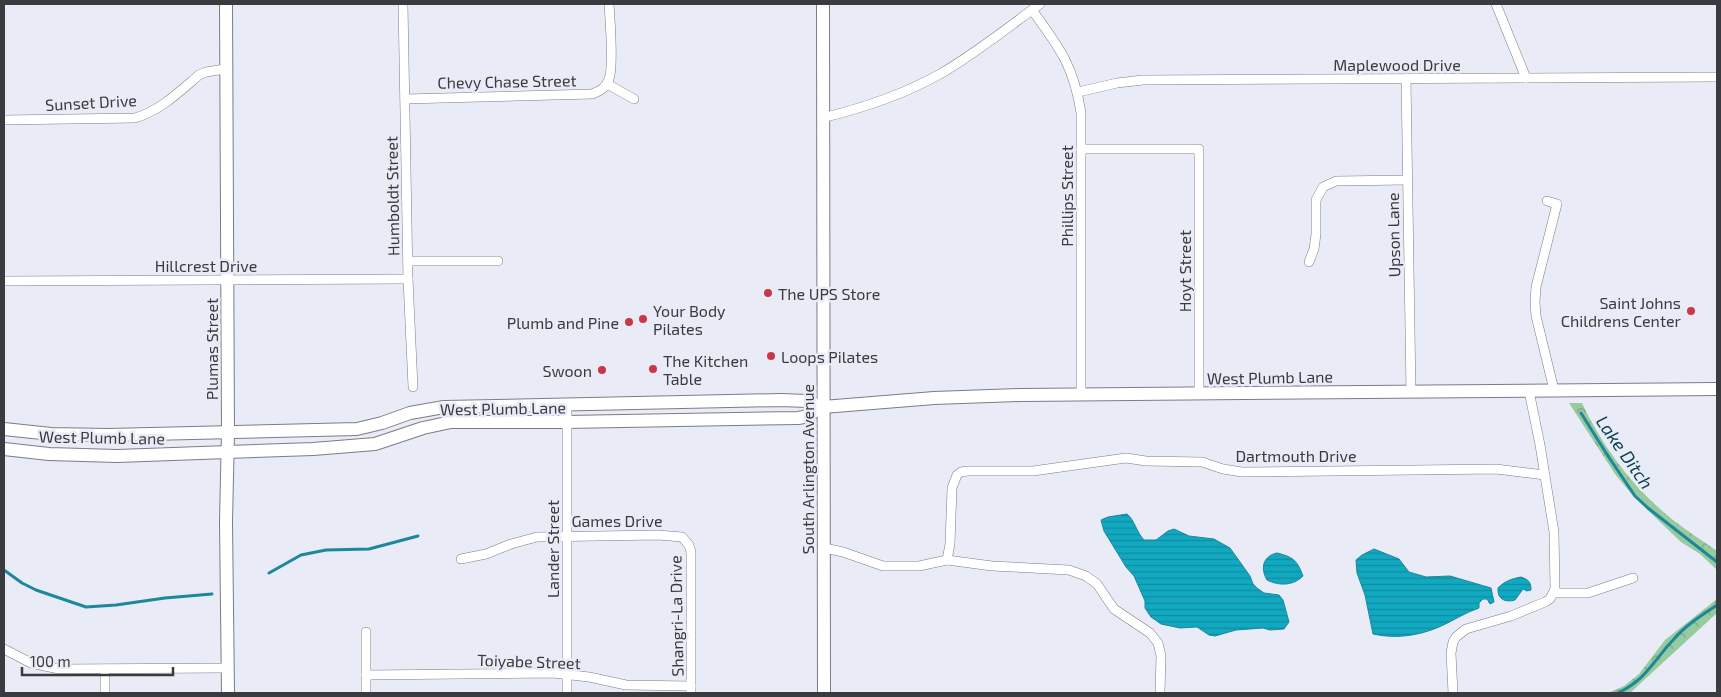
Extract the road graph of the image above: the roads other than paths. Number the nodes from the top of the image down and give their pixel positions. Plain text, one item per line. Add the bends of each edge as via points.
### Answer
1 (226, 4) edge
2 (403, 4) edge
3 (609, 4) edge
4 (823, 4) edge
5 (1040, 4) edge
6 (1496, 4) edge
7 (1032, 10) junction
8 (225, 70) junction
9 (1717, 77) edge
10 (1526, 78) junction
11 (1406, 79) junction
12 (607, 84) junction
13 (1078, 92) junction
14 (405, 99) junction
15 (634, 99) dead end
16 (822, 118) junction
17 (4, 120) edge
18 (1081, 149) junction
19 (1407, 180) junction
20 (1547, 202) dead end
21 (408, 261) junction
22 (498, 261) dead end
23 (1309, 262) dead end
24 (408, 279) junction
25 (227, 280) junction
26 (4, 281) edge
27 (414, 387) dead end
28 (1717, 389) edge
29 (1554, 390) junction
30 (1529, 391) junction
31 (1411, 392) junction
32 (1199, 394) junction
33 (1081, 395) junction
34 (567, 404) junction
35 (824, 406) junction
36 (566, 422) junction
37 (4, 429) edge
38 (228, 432) junction
39 (4, 449) edge
40 (226, 452) junction
41 (1545, 476) junction
42 (567, 536) junction
43 (686, 540) joint
44 (824, 548) junction
45 (461, 559) dead end
46 (947, 560) junction
47 (1633, 578) dead end
48 (1554, 593) junction
49 (366, 632) dead end
50 (4, 649) edge
51 (228, 668) junction
52 (104, 669) junction
53 (567, 674) junction
54 (366, 675) junction
55 (691, 690) edge
56 (105, 693) edge
57 (228, 693) edge
58 (366, 693) edge
59 (567, 693) edge
60 (824, 693) edge
61 (1160, 693) edge
62 (1452, 693) edge

1 - 8 main road, Plumas Street
2 - 14 street, Humboldt Street
3 - 12 street via 611,72
4 - 16 main road, South Arlington Avenue
5 - 7 street
6 - 10 street
7 - 13 street, Phillips Street via 1064,54
7 - 16 street via 939,75 887,99
8 - 17 street, Sunset Drive via 200,75 160,108 135,118
8 - 25 main road, Plumas Street
9 - 10 street, Maplewood Drive
10 - 11 street, Maplewood Drive
11 - 13 street, Maplewood Drive via 1143,80
11 - 19 street, Upson Lane
12 - 14 street, Chevy Chase Street via 600,92 592,94
12 - 15 street
13 - 18 street, Phillips Street
14 - 21 street, Humboldt Street
16 - 35 main road, South Arlington Avenue
18 - 32 street, Hoyt Street via 1199,149
18 - 33 street, Phillips Street
19 - 23 street via 1336,181 1323,187 1316,200 1316,234
19 - 31 street, Upson Lane
20 - 29 street via 1557,204 1535,302
21 - 22 street
21 - 24 street, Humboldt Street
24 - 25 street, Hillcrest Drive
24 - 27 street, Humboldt Street
25 - 26 street, Hillcrest Drive
25 - 38 main road, Plumas Street
28 - 29 main road, West Plumb Lane
29 - 30 main road, West Plumb Lane
30 - 31 main road, West Plumb Lane
30 - 41 street
31 - 32 main road, West Plumb Lane
32 - 33 main road, West Plumb Lane
33 - 35 main road, West Plumb Lane via 963,397
34 - 35 main road, West Plumb Lane via 780,400
34 - 36 street, Lander Street
34 - 38 main road, West Plumb Lane via 433,408 357,429
35 - 36 main road, West Plumb Lane via 798,418
35 - 44 main road, South Arlington Avenue
36 - 40 main road, West Plumb Lane via 451,422 362,446
36 - 42 street, Lander Street
37 - 38 main road, West Plumb Lane via 78,435
38 - 40 main road, Plumas Street
39 - 40 main road, West Plumb Lane via 117,456
40 - 51 main road, Plumas Street
41 - 46 street, Dartmouth Drive via 1496,469 1242,472 1196,461 1126,458 1033,471 968,471 957,475 952,488
41 - 48 street via 1554,532
42 - 43 street, Games Drive via 670,535
42 - 45 street, Games Drive via 525,540
42 - 53 street, Lander Street
43 - 55 street, Shangri-La Drive via 692,552
44 - 46 street via 884,566 919,566
44 - 60 main road, South Arlington Avenue
46 - 61 street via 1069,570 1086,576 1097,584 1114,609 1144,629 1158,643
47 - 48 street via 1588,593
48 - 62 street via 1546,602 1466,629 1456,637 1451,653
49 - 54 street
50 - 52 street via 31,663 50,668
51 - 52 street
51 - 57 main road, Plumas Street
52 - 56 street
53 - 54 street, Toiyabe Street
53 - 55 street, Toiyabe Street via 626,685
53 - 59 street, Lander Street
54 - 58 street

